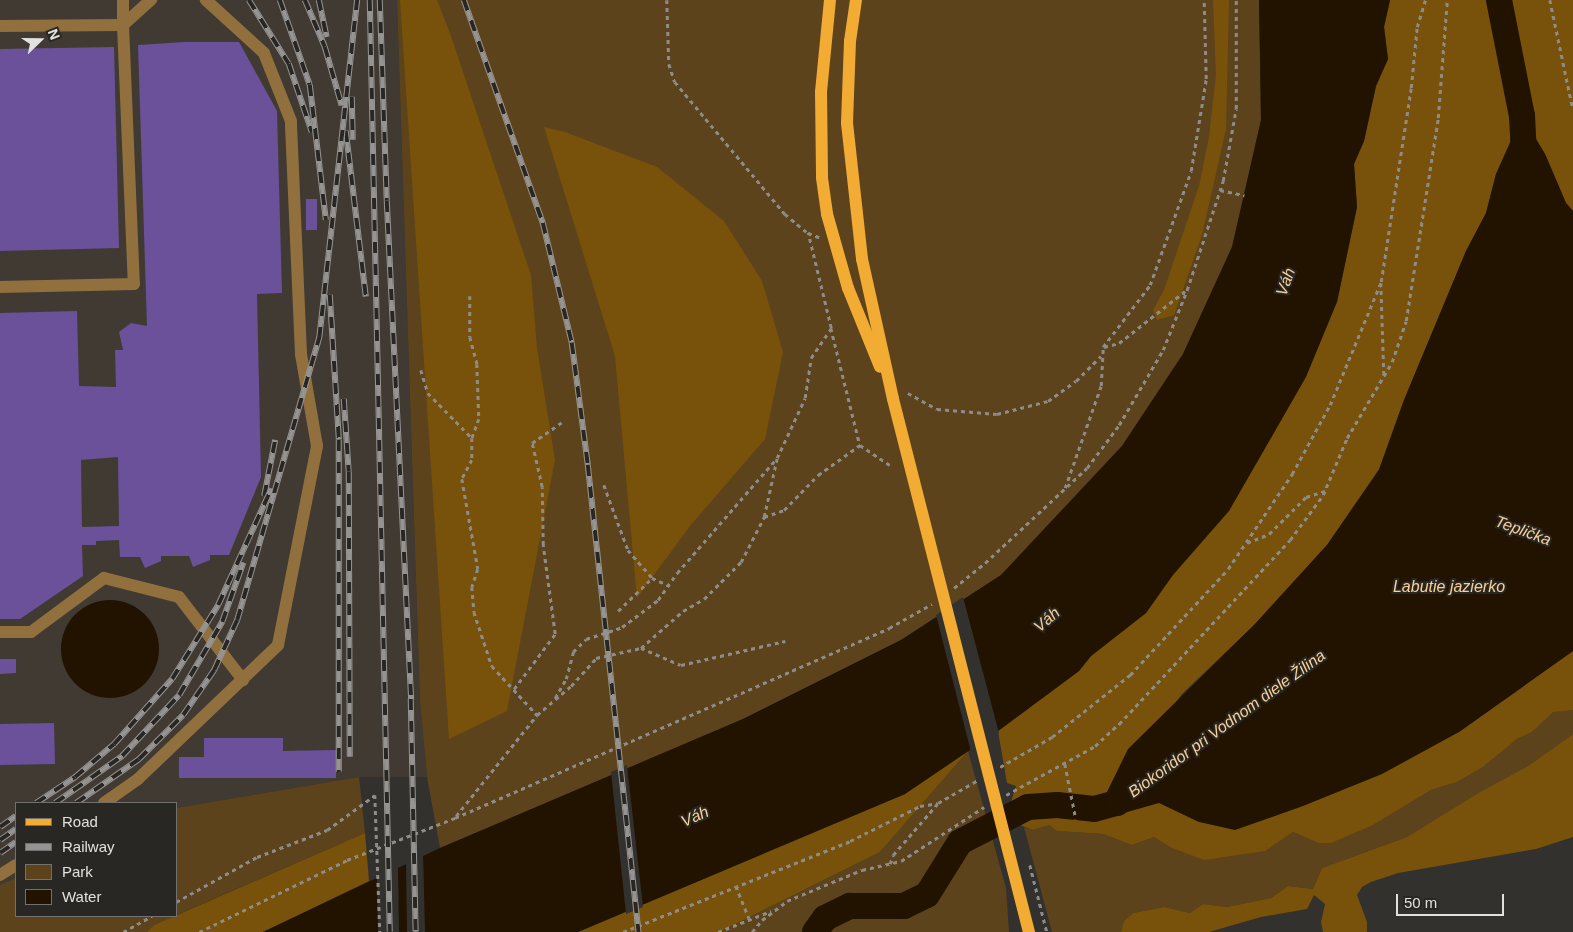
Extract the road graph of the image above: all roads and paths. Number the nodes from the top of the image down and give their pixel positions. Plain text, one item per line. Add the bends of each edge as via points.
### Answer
1 (123, 0) edge
2 (152, 0) edge
3 (206, 0) edge
4 (667, 0) edge
5 (830, 0) edge
6 (856, 0) edge
7 (1204, 0) edge
8 (1236, 0) edge
9 (1424, 0) edge
10 (1447, 0) edge
11 (1550, 0) edge
12 (123, 25) junction
13 (0, 26) edge
14 (1573, 109) edge
15 (1220, 190) junction
16 (1244, 195) dead end
17 (808, 233) junction
18 (820, 238) dead end
19 (1381, 282) junction
20 (0, 287) edge
21 (1188, 290) junction
22 (470, 296) dead end
23 (831, 328) junction
24 (1103, 347) junction
25 (1102, 355) junction
26 (421, 370) dead end
27 (1384, 376) junction
28 (908, 393) dead end
29 (893, 399) junction
30 (563, 421) dead end
31 (472, 438) junction
32 (860, 445) junction
33 (777, 458) junction
34 (890, 465) dead end
35 (604, 485) dead end
36 (1064, 489) junction
37 (1325, 491) junction
38 (764, 517) junction
39 (1246, 543) junction
40 (652, 578) junction
41 (669, 585) junction
42 (949, 591) dead end
43 (935, 602) dead end
44 (618, 611) dead end
45 (0, 632) edge
46 (785, 641) dead end
47 (641, 648) junction
48 (243, 680) junction
49 (514, 689) junction
50 (555, 698) junction
51 (537, 715) junction
52 (1065, 764) junction
53 (995, 770) dead end
54 (987, 775) dead end
55 (998, 799) dead end
56 (105, 802) edge
57 (938, 803) junction
58 (990, 804) dead end
59 (455, 818) junction
60 (1076, 819) dead end
61 (890, 864) junction
62 (1030, 865) dead end
63 (15, 866) edge
64 (0, 875) edge
65 (736, 886) junction
66 (178, 901) edge
67 (773, 911) junction
68 (150, 917) edge
69 (749, 919) junction
70 (123, 932) edge
71 (198, 932) edge
72 (380, 932) edge
73 (623, 932) edge
74 (718, 932) edge
75 (752, 932) edge
76 (1030, 932) edge
77 (1047, 932) edge

1 - 12 lane
2 - 12 lane
3 - 48 lane via 264,53 291,121 301,354 317,446 278,646
4 - 17 path via 668,64 675,82 786,214
5 - 29 main road via 824,43 820,142 827,214 856,309
6 - 29 main road via 848,82 849,164 862,259
7 - 24 path via 1206,79 1191,171 1150,285
8 - 15 path via 1236,110
9 - 19 path via 1417,27 1411,88
10 - 27 path via 1438,118 1406,321
11 - 14 path
12 - 13 lane
12 - 20 lane via 134,284
15 - 16 path
15 - 21 path
17 - 18 path
17 - 23 path
19 - 27 path
19 - 39 path via 1330,405 1292,474
21 - 24 path via 1119,343
21 - 36 path via 1163,350 1119,426 1086,468
22 - 31 path via 470,337 477,364 479,419
23 - 32 path
23 - 33 path via 811,358 805,398
24 - 25 path
25 - 28 path via 1076,381 1048,401 997,414 937,409
25 - 36 path via 1102,386
26 - 31 path via 428,393
27 - 37 path via 1347,438
29 - 76 main road
30 - 49 path via 532,443 542,487 543,545 554,634
31 - 49 path via 472,460 462,479 478,569 472,587 474,612 492,666
32 - 34 path
32 - 38 path via 818,475 784,510
33 - 38 path
33 - 41 path
35 - 40 path via 628,550
36 - 42 path via 992,557
37 - 39 path via 1306,498 1270,534
37 - 52 path via 1290,540 1184,656 1095,746
38 - 47 path via 741,562 704,599 682,611
39 - 53 path via 1228,569 1130,675 1052,737
40 - 41 path
40 - 44 path
41 - 50 path via 658,600 622,627 586,639 573,652 566,679
43 - 59 path via 889,628
45 - 48 lane via 31,632 104,578 180,597
46 - 47 path via 681,665
47 - 50 path via 596,658
48 - 56 lane via 138,780
49 - 51 path
50 - 51 path
51 - 59 path
52 - 55 path
52 - 60 path
54 - 57 path
57 - 61 path via 893,855
57 - 65 path via 920,806 850,841
58 - 61 path via 965,817 920,851
59 - 71 path via 347,860
61 - 67 path via 853,874 787,901
62 - 77 path
63 - 64 lane
65 - 69 path
65 - 73 path
66 - 72 path via 257,857 326,830 372,796 377,797
67 - 69 path
67 - 75 path
68 - 70 path
69 - 74 path

